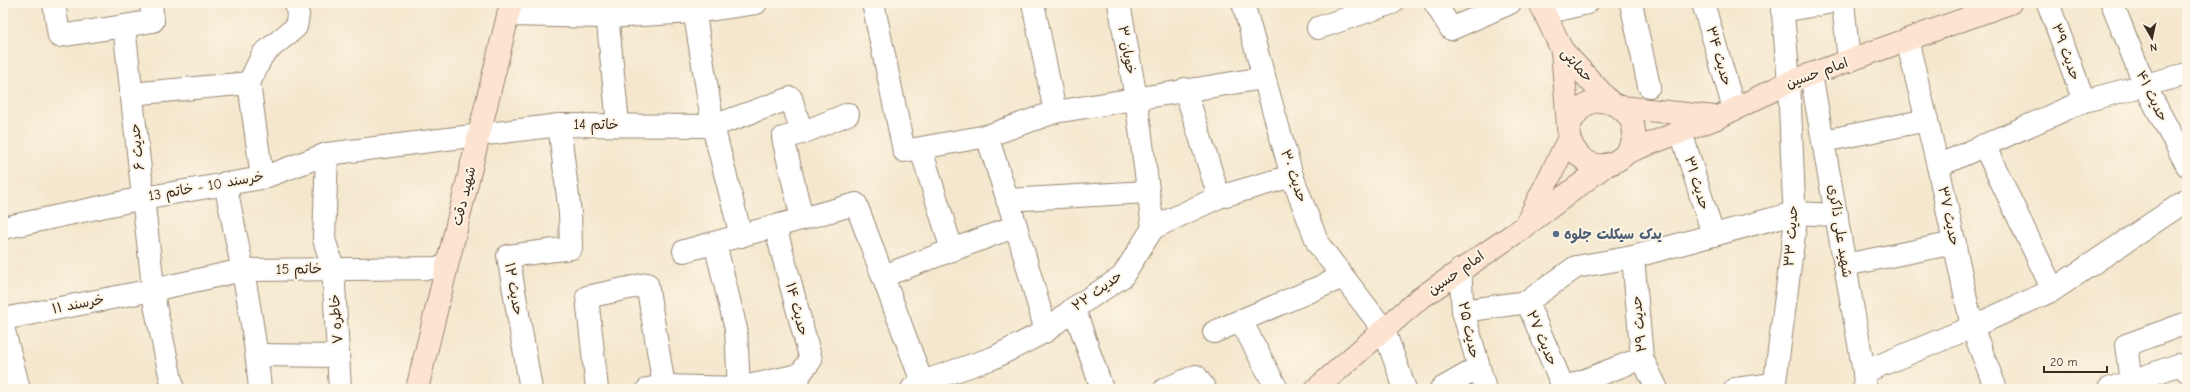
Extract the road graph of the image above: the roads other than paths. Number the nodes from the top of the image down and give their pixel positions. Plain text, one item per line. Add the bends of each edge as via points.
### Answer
1 (54, 3) edge
2 (151, 3) edge
3 (296, 3) edge
4 (756, 3) edge
5 (873, 3) edge
6 (1033, 3) edge
7 (1119, 3) edge
8 (1242, 3) edge
9 (1392, 3) edge
10 (1435, 3) edge
11 (1510, 3) edge
12 (1587, 3) edge
13 (1631, 3) edge
14 (1703, 3) edge
15 (1827, 3) edge
16 (1843, 3) edge
17 (2010, 3) edge
18 (2048, 3) edge
19 (2112, 3) edge
20 (693, 7) edge
21 (1782, 7) edge
22 (1543, 8) edge
23 (509, 9) edge
24 (606, 10) edge
25 (124, 26) junction
26 (1318, 28) dead end
27 (1907, 40) junction
28 (1562, 50) junction
29 (1849, 61) junction
30 (1811, 74) junction
31 (2187, 74) edge
32 (1263, 78) junction
33 (1789, 82) junction
34 (249, 83) junction
35 (1649, 86) dead end
36 (2146, 86) junction
37 (1185, 89) junction
38 (131, 94) junction
39 (1136, 98) junction
40 (2084, 101) junction
41 (1615, 104) junction
42 (1055, 112) junction
43 (848, 114) dead end
44 (1726, 114) junction
45 (1927, 120) junction
46 (618, 124) junction
47 (559, 125) junction
48 (713, 126) junction
49 (1569, 132) junction
50 (1682, 132) junction
51 (802, 133) junction
52 (480, 135) junction
53 (987, 136) junction
54 (1824, 141) junction
55 (1984, 145) junction
56 (920, 149) junction
57 (1628, 152) junction
58 (327, 154) junction
59 (1606, 165) junction
60 (2187, 165) edge
61 (1938, 166) junction
62 (1292, 176) junction
63 (262, 178) junction
64 (225, 182) junction
65 (1147, 192) junction
66 (1219, 197) junction
67 (143, 198) junction
68 (1007, 200) junction
69 (2187, 200) edge
70 (1794, 213) junction
71 (1837, 215) junction
72 (802, 219) junction
73 (775, 226) junction
74 (1016, 226) junction
75 (1524, 227) junction
76 (3, 228) edge
77 (1153, 228) junction
78 (1713, 235) junction
79 (741, 236) junction
80 (715, 243) junction
81 (1954, 243) junction
82 (952, 250) junction
83 (684, 251) dead end
84 (1633, 257) junction
85 (1845, 265) junction
86 (333, 268) junction
87 (446, 268) junction
88 (243, 270) junction
89 (1460, 270) junction
90 (883, 276) junction
91 (1343, 277) junction
92 (153, 290) junction
93 (2053, 290) junction
94 (1526, 302) junction
95 (1074, 308) junction
96 (1463, 311) junction
97 (3, 319) edge
98 (1240, 321) junction
99 (2187, 323) edge
100 (3, 327) edge
101 (1972, 327) junction
102 (1384, 330) junction
103 (1046, 331) junction
104 (1214, 332) dead end
105 (257, 355) junction
106 (338, 356) junction
107 (1642, 358) junction
108 (1478, 368) junction
109 (2187, 372) edge
110 (12, 378) edge
111 (1865, 381) edge
112 (798, 382) edge
113 (917, 385) edge
114 (2131, 385) edge
115 (1774, 387) edge
116 (656, 388) edge
117 (739, 388) edge
118 (173, 389) edge
119 (260, 389) edge
120 (340, 389) edge
121 (417, 389) edge
122 (531, 389) edge
123 (597, 389) edge
124 (1102, 389) edge
125 (1165, 389) edge
126 (1206, 389) edge
127 (1277, 389) edge
128 (1317, 389) edge
129 (1405, 389) edge
130 (1441, 389) edge
131 (1485, 389) edge
132 (1563, 389) edge
133 (1657, 389) edge
134 (1735, 389) edge
135 (1996, 389) edge
136 (2109, 389) edge

1 - 25 street via 59,36
2 - 25 street via 153,21
3 - 34 street via 296,27 263,54
4 - 20 street
5 - 56 street via 904,151
6 - 42 street
7 - 39 street, خوبان ۳
8 - 32 street, حدیث ۳۰
9 - 26 street
10 - 11 street via 1451,29
12 - 22 street
13 - 35 street
14 - 44 street, حدیث ۳۴
15 - 21 street
16 - 29 street
17 - 27 main road, امام حسین
18 - 40 street, حدیث ۳۹
19 - 36 street, حدیث ۴۱
20 - 24 street
20 - 48 street
21 - 33 street, حدیث ۳۳
22 - 28 main road, حمایتی
23 - 24 street
23 - 52 main road, شهید دقت
24 - 46 street
25 - 38 street, حدیث ۶
27 - 29 main road, امام حسین
27 - 45 street, حدیث ۳۷
28 - 41 main road, حمایتی
28 - 49 main road
29 - 30 main road, امام حسین
30 - 33 main road, امام حسین
30 - 54 street, شهید علی ذاکری
31 - 36 street
32 - 37 street
32 - 62 street, حدیث ۳۰
33 - 44 main road, امام حسین
33 - 70 street, حدیث ۳۳
34 - 38 street
34 - 63 street
36 - 40 street
36 - 60 street, حدیث ۴۱
37 - 39 street
37 - 66 street
38 - 67 street, حدیث ۶
39 - 42 street
39 - 65 street, خوبان ۳
40 - 55 street
41 - 44 main road
41 - 49 main road via 1596,101 1584,105 1575,114
41 - 57 main road via 1629,116 1633,128 1633,141
42 - 53 street
43 - 51 street
44 - 50 main road, امام حسین
45 - 54 street
45 - 61 street, حدیث ۳۷
46 - 47 street, خاتم 14
46 - 48 street, خاتم 14
47 - 52 street, خاتم 14
47 - 122 street, حدیث ۱۲ via 572,248 508,256
48 - 51 street via 791,98
48 - 79 street
49 - 59 main road via 1573,150 1582,160 1594,165
49 - 75 main road, امام حسین
50 - 57 main road, امام حسین
50 - 78 street, حدیث ۳۱
51 - 72 street via 783,138
52 - 58 street, خرسند 10 - خاتم 13
52 - 87 main road, شهید دقت
53 - 56 street
53 - 68 street
54 - 71 street, شهید علی ذاکری
55 - 61 street
55 - 93 street
56 - 82 street
57 - 59 main road via 1618,161
58 - 63 street, خرسند 10 - خاتم 13
58 - 86 street, خاطره ۷ via 324,239
59 - 75 main road
61 - 81 street, حدیث ۳۷
62 - 66 street
62 - 91 street, حدیث ۳۰ via 1318,244
63 - 64 street, خرسند 10 - خاتم 13
64 - 67 street, خرسند 10 - خاتم 13
64 - 88 street
65 - 68 street
65 - 77 street, خوبان ۳
66 - 77 street
67 - 76 street, خرسند 10 - خاتم 13
67 - 92 street, حدیث ۶
68 - 74 street
69 - 93 street
70 - 71 street
70 - 78 street
70 - 115 street, حدیث ۳۳ via 1795,227
71 - 85 street, شهید علی ذاکری
72 - 73 street
72 - 90 street via 856,204
73 - 79 street
73 - 112 street, حدیث ۱۴ via 811,360
74 - 82 street
74 - 103 street
75 - 89 main road, امام حسین
77 - 95 street, حدیث ۲۲ via 1122,277
78 - 84 street
79 - 80 street
80 - 83 street
80 - 117 street via 736,329
81 - 85 street
81 - 101 street, حدیث ۳۷
82 - 90 street
84 - 94 street via 1576,267
84 - 107 street, حدیث ۲۹
85 - 111 street, شهید علی ذاکری
86 - 87 street, خاتم 15
86 - 88 street, خاتم 15
86 - 106 street, خاطره ۷
87 - 121 main road, شهید دقت
88 - 92 street, خاتم 15
88 - 105 street
89 - 96 street, حدیث ۲۵
89 - 102 main road, امام حسین via 1419,299
90 - 113 street
91 - 98 street
91 - 102 street, حدیث ۳۰
92 - 97 street, خرسند ۱۱
92 - 118 street, حدیث ۶
93 - 101 street
94 - 96 street, حدیث ۲۷
94 - 132 street, حدیث ۲۷
95 - 103 street, حدیث ۲۲
95 - 124 street
96 - 108 street, حدیث ۲۵
98 - 104 street
98 - 127 street
99 - 114 street via 2126,345
100 - 110 street
101 - 111 street
101 - 135 street, حدیث ۳۷
102 - 128 main road, امام حسین
102 - 129 street, حدیث ۳۰
103 - 113 street, حدیث ۲۲ via 993,358
105 - 106 street
105 - 119 street
106 - 120 street, خاطره ۷
107 - 132 street
107 - 133 street, حدیث ۲۹
108 - 130 street
108 - 131 street, حدیث ۲۵
109 - 114 street via 2184,366 2178,365
112 - 117 street
114 - 136 street
115 - 134 street
116 - 117 street
116 - 123 street via 648,284 587,297
125 - 126 street via 1196,376

